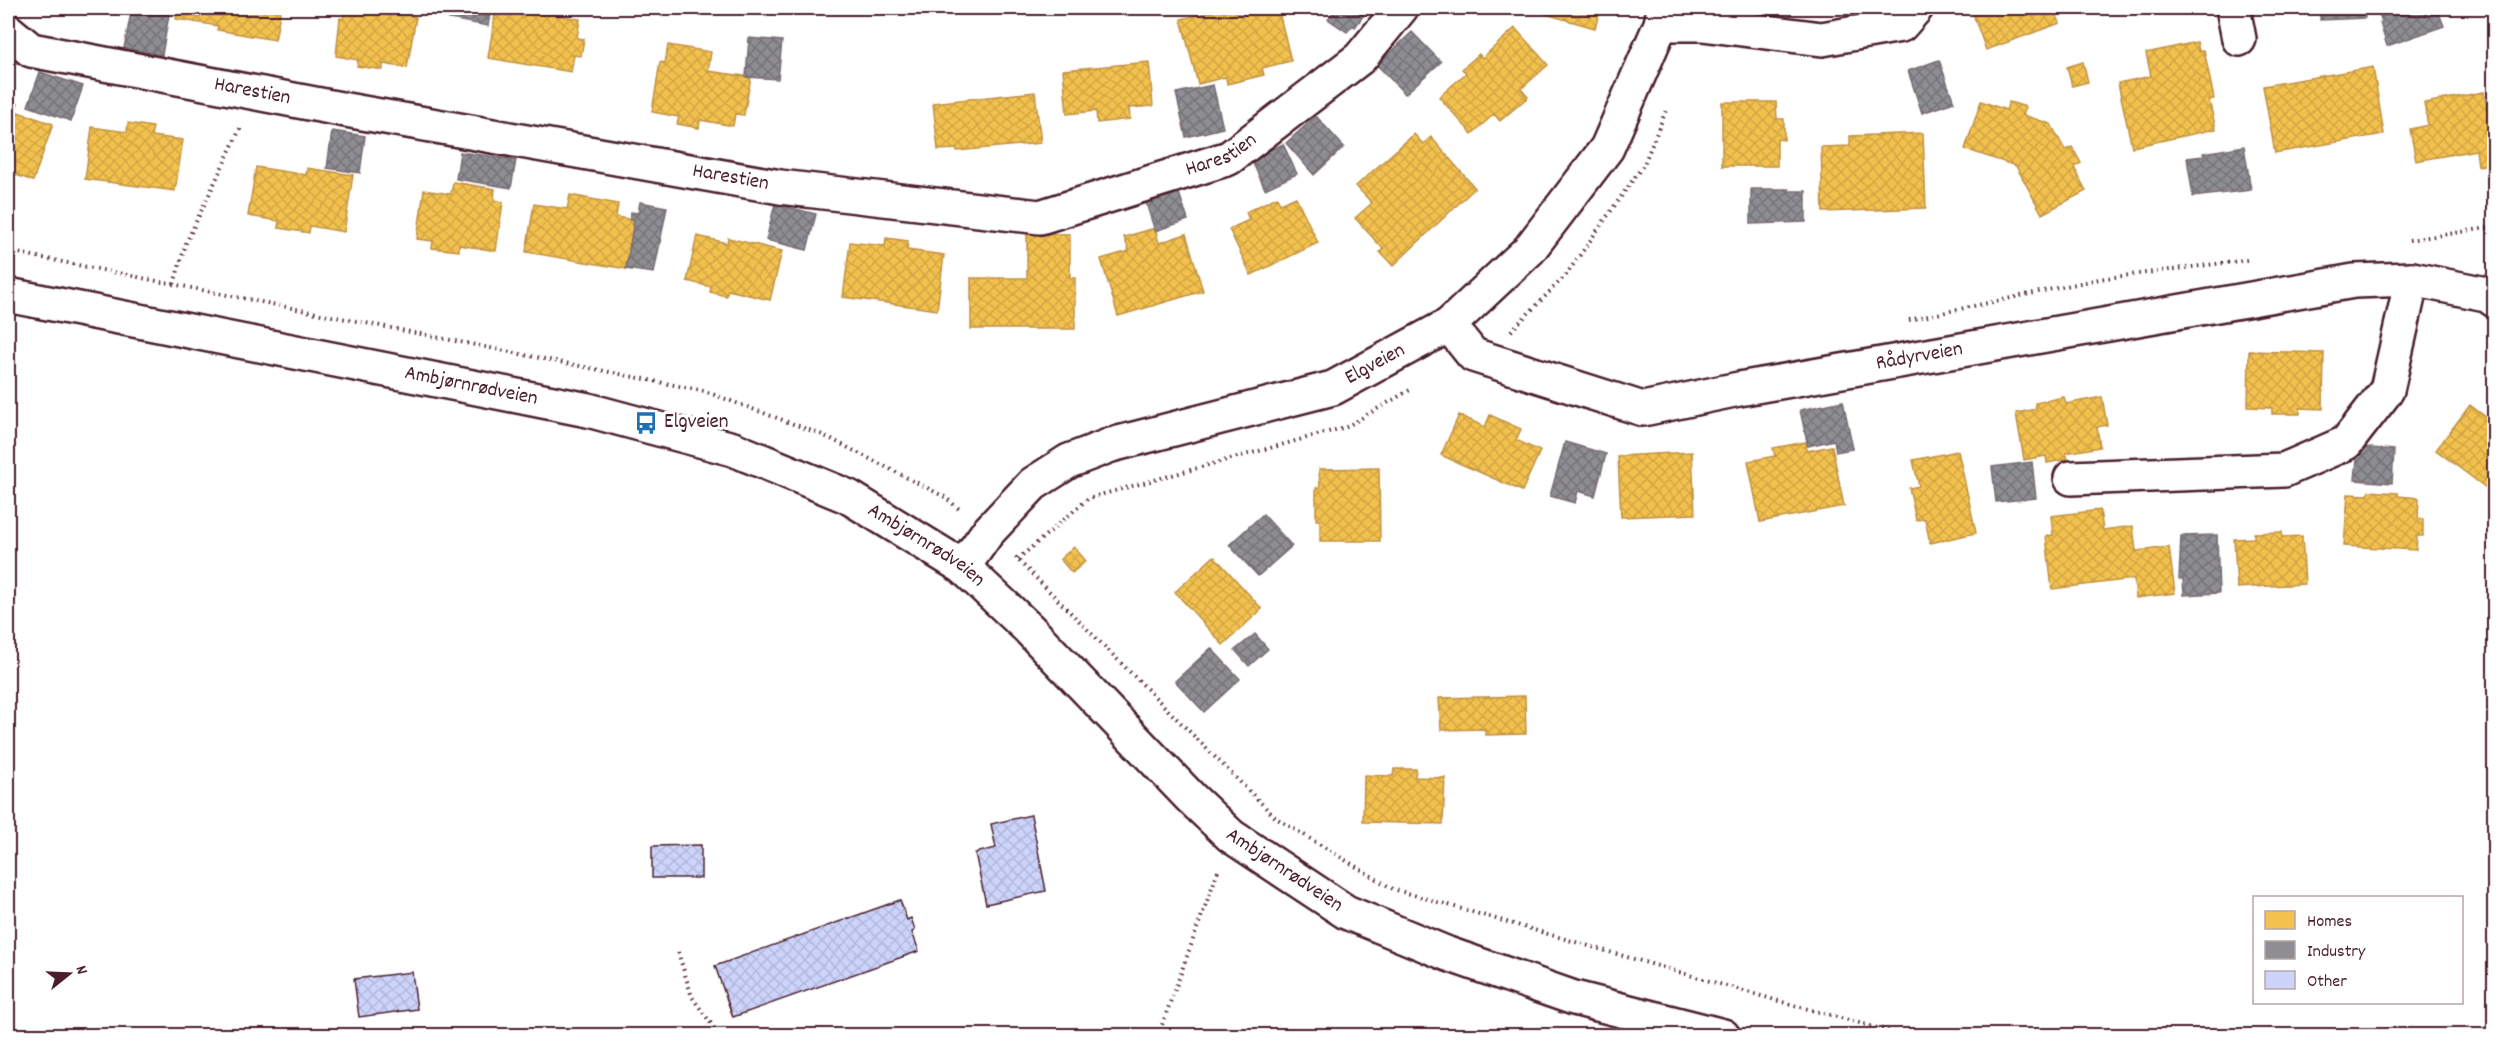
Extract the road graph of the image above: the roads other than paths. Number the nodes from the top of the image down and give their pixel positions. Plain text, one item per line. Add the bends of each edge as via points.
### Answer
1 (1401, 8) edge
2 (1916, 8) edge
3 (1662, 16) edge
4 (8, 31) edge
5 (2412, 279) junction
6 (8, 295) edge
7 (2494, 300) edge
8 (1449, 325) junction
9 (2071, 478) dead end
10 (963, 567) junction
11 (1723, 1035) edge

1 - 4 street, Harestien via 1360,58 1229,158 1040,217 780,187 31,50
2 - 3 street via 1901,24 1822,39
3 - 8 street, Elgveien via 1606,148 1528,250
5 - 7 street, Rådyrveien via 2486,294
5 - 8 street, Rådyrveien via 2342,283 1739,388 1643,409 1473,355
5 - 9 street via 2387,390 2346,444 2284,470
6 - 10 street, Ambjørnrødveien via 588,410 732,449 849,497
8 - 10 street, Elgveien via 1333,388 1111,445 1069,461 1033,484 987,533
10 - 11 street, Ambjørnrødveien via 1231,836 1346,912 1448,954 1574,998

